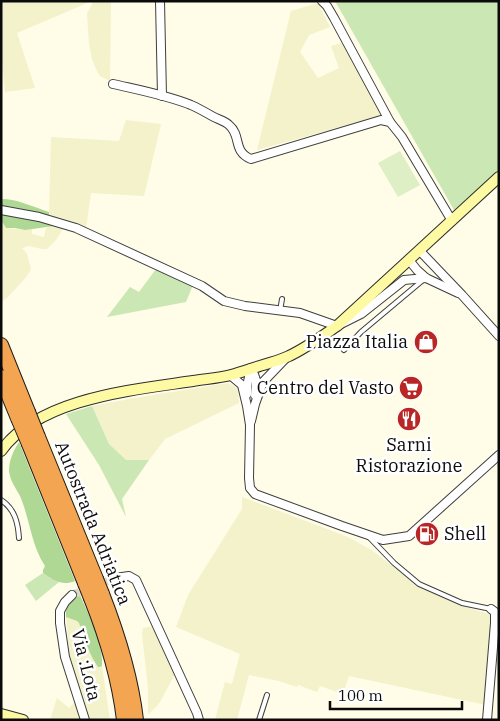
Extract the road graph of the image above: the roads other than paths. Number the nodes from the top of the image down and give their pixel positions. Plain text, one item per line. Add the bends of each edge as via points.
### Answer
1 (160, 1) edge
2 (323, 1) edge
3 (113, 84) dead end
4 (162, 96) junction
5 (390, 122) junction
6 (499, 177) edge
7 (1, 210) edge
8 (452, 220) junction
9 (420, 250) junction
10 (409, 260) junction
11 (426, 278) junction
12 (462, 295) junction
13 (282, 299) dead end
14 (280, 311) junction
15 (337, 326) junction
16 (499, 336) edge
17 (1, 345) edge
18 (344, 350) dead end
19 (287, 357) junction
20 (252, 368) junction
21 (230, 375) junction
22 (1, 376) edge
23 (251, 405) junction
24 (23, 415) junction
25 (1, 451) edge
26 (499, 455) edge
27 (1, 500) edge
28 (365, 534) junction
29 (19, 538) dead end
30 (115, 578) tunnel mouth
31 (72, 595) tunnel mouth
32 (97, 596) junction
33 (491, 609) joint
34 (267, 695) dead end
35 (1, 714) edge
36 (84, 719) edge
37 (23, 720) edge
38 (124, 720) edge
39 (136, 720) edge
40 (199, 720) edge
41 (259, 720) edge
42 (487, 720) edge

1 - 4 street
2 - 5 street
3 - 4 street
4 - 5 street via 192,105 229,125 236,134 242,153 251,159 381,120
5 - 8 street
6 - 8 main road
7 - 14 street via 76,228 202,286 224,301
8 - 9 main road
9 - 10 main road
9 - 12 street
10 - 11 street
10 - 15 main road
11 - 12 street
11 - 15 street via 404,280 361,314
11 - 18 lane
12 - 16 street
13 - 14 lane
14 - 15 street via 300,313
15 - 19 main road
17 - 24 highway, Autostrada Adriatica
19 - 20 main road
19 - 23 street via 263,382
20 - 21 main road
20 - 23 street via 256,380
21 - 23 street via 242,385
21 - 25 main road via 103,396 68,406 40,418 15,435
22 - 24 highway, Autostrada Adriatica
23 - 28 street via 249,478 250,488 255,494
24 - 32 highway, Autostrada Adriatica, bridge
26 - 28 street via 409,536 383,540
27 - 29 lane via 13,513
28 - 33 lane via 419,584 462,603
30 - 40 street via 129,576 136,580
31 - 36 street, Via :Lota via 60,611 60,623 65,657
32 - 38 highway, Autostrada Adriatica
32 - 39 highway, Autostrada Adriatica via 124,656
33 - 42 street via 495,612 495,623
34 - 41 lane
35 - 37 main road

